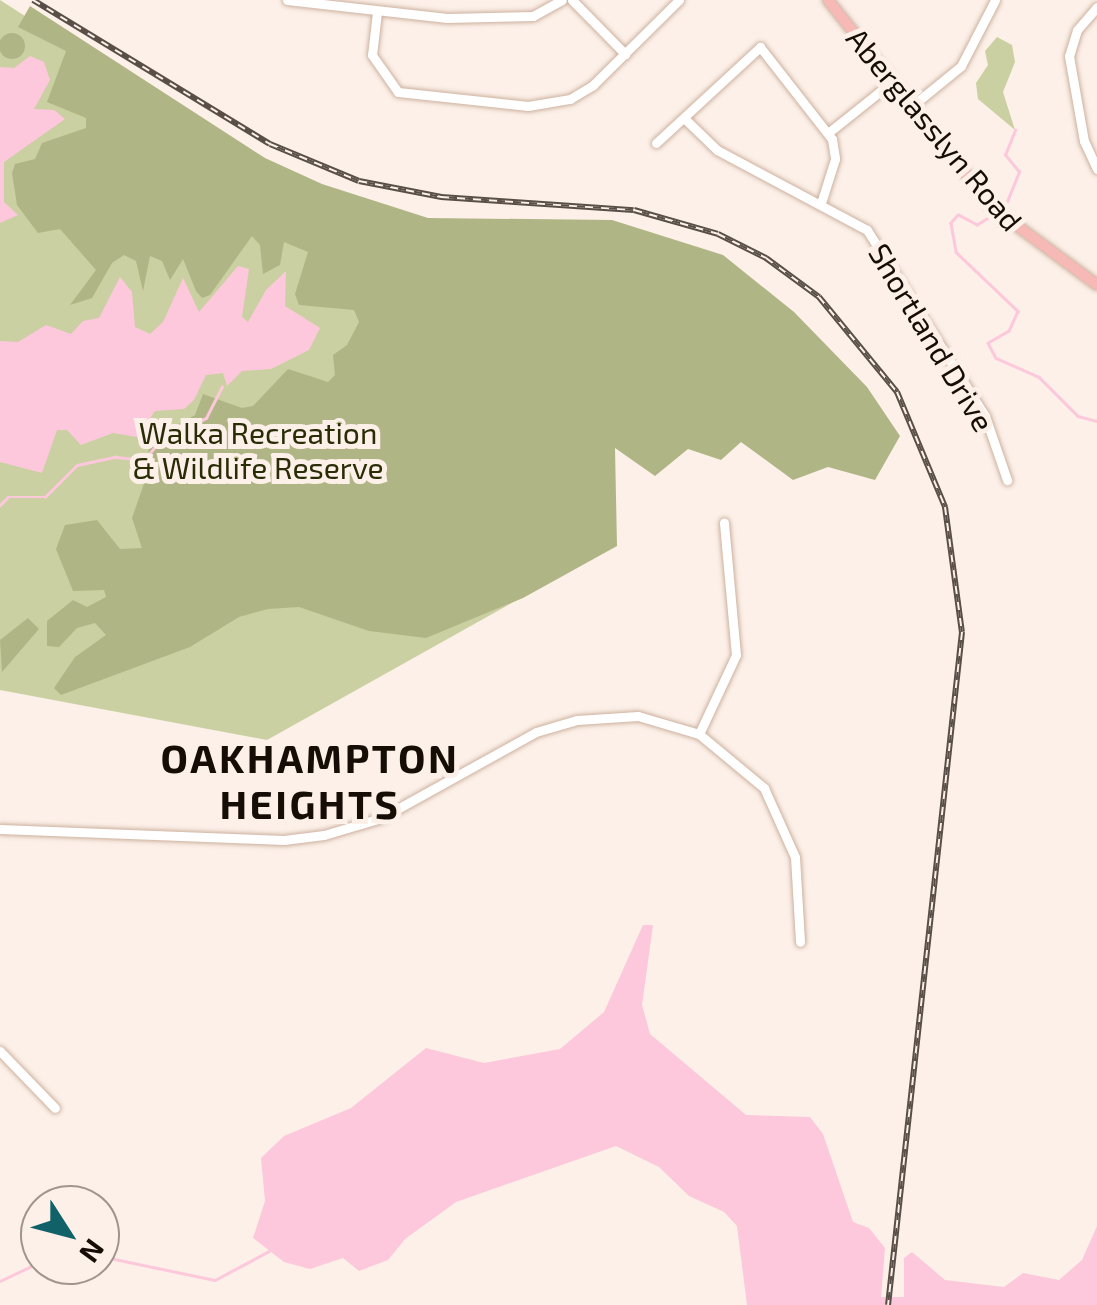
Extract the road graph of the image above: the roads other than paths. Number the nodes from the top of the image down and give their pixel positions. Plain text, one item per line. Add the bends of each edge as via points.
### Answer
1 (287, 0) edge
2 (404, 0) edge
3 (562, 0) edge
4 (572, 0) edge
5 (679, 0) edge
6 (828, 0) edge
7 (994, 0) edge
8 (330, 4) edge
9 (1097, 7) edge
10 (376, 12) junction
11 (403, 14) junction
12 (625, 54) junction
13 (892, 82) junction
14 (912, 106) junction
15 (684, 118) junction
16 (828, 133) junction
17 (656, 143) dead end
18 (1097, 169) edge
19 (822, 200) junction
20 (1097, 285) edge
21 (1007, 480) dead end
22 (724, 522) dead end
23 (698, 734) junction
24 (0, 829) edge
25 (800, 942) dead end
26 (0, 1051) edge
27 (55, 1108) dead end

1 - 8 street
2 - 11 street
3 - 11 street via 520,18
4 - 12 street
5 - 12 street
6 - 13 main road, Aberglasslyn Road
7 - 14 street via 961,66
8 - 10 street
9 - 18 street via 1078,30 1069,56 1084,141
10 - 11 street
10 - 12 street via 370,34 377,70 398,92 421,99 528,106 570,99
13 - 14 main road, Aberglasslyn Road
13 - 16 street
14 - 20 main road, Aberglasslyn Road via 993,208
15 - 16 street via 760,47
15 - 17 street
15 - 19 street, Shortland Drive via 717,150
16 - 19 street via 835,158
19 - 21 street, Shortland Drive via 878,242 985,416
22 - 23 street via 736,654
23 - 24 street via 638,716 577,720 498,750 381,818 304,838
23 - 25 street via 739,761 779,812 795,857
26 - 27 street

